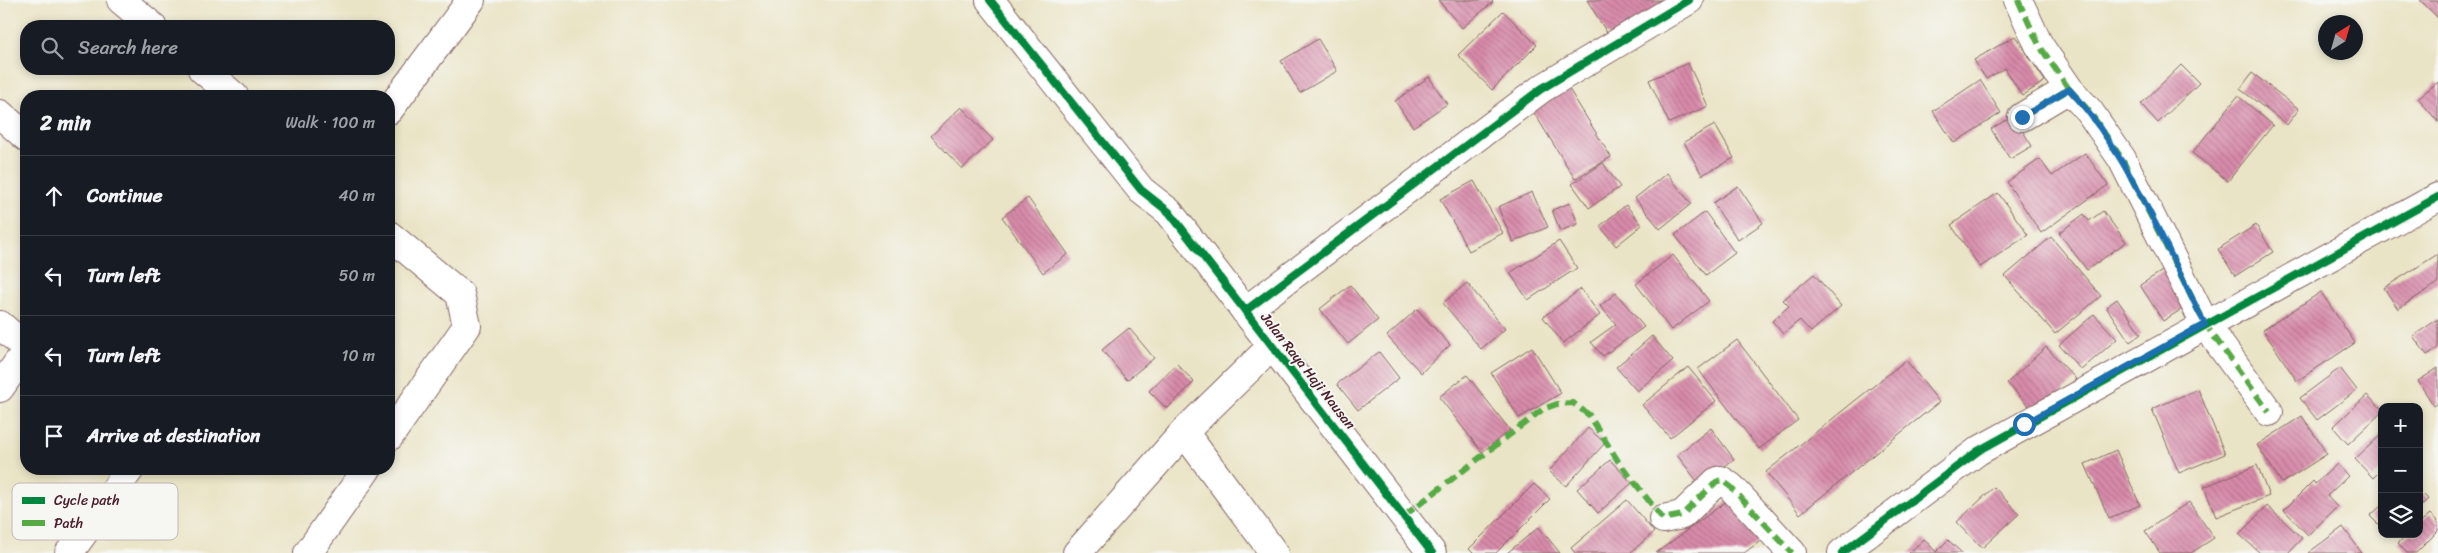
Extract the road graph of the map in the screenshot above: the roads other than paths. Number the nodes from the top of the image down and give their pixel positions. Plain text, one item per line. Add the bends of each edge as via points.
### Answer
1 (121, 0) edge
2 (471, 0) edge
3 (990, 0) edge
4 (1689, 0) edge
5 (2021, 7) edge
6 (145, 20) edge
7 (2069, 89) junction
8 (395, 102) edge
9 (0, 114) edge
10 (2022, 117) dead end
11 (20, 132) edge
12 (2438, 197) edge
13 (395, 240) edge
14 (1245, 310) junction
15 (0, 324) edge
16 (2205, 324) junction
17 (20, 343) edge
18 (1273, 345) junction
19 (20, 358) edge
20 (0, 388) edge
21 (2269, 412) dead end
22 (395, 428) edge
23 (1184, 432) junction
24 (363, 475) edge
25 (1663, 519) dead end
26 (79, 540) edge
27 (70, 553) edge
28 (308, 553) edge
29 (1077, 553) edge
30 (1274, 553) edge
31 (1432, 553) edge
32 (1792, 553) edge
33 (1842, 553) edge

1 - 6 street
2 - 8 street
3 - 14 street, Jalan Raya Haji Nausan via 1142,190 1169,212
4 - 14 street via 1541,89
5 - 7 street via 2039,44
7 - 10 street
7 - 16 street via 2089,111 2122,159
9 - 11 street
12 - 16 street
13 - 22 street via 460,294 467,326
14 - 18 street, Jalan Raya Haji Nausan
15 - 17 street
16 - 21 street
16 - 33 street via 1978,451
18 - 23 street
18 - 31 street, Jalan Raya Haji Nausan
19 - 20 street
23 - 29 street
23 - 30 street
24 - 28 street
25 - 32 street via 1682,515 1721,480
26 - 27 street

